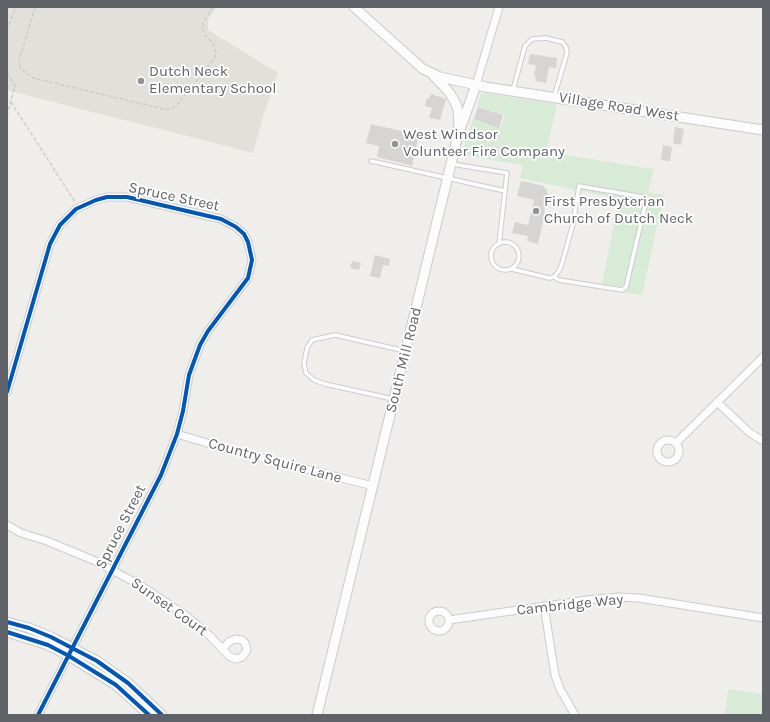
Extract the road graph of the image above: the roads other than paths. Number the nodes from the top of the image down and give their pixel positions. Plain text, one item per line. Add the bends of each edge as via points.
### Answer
1 (354, 7) edge
2 (499, 7) edge
3 (433, 74) junction
4 (476, 85) junction
5 (513, 91) junction
6 (554, 97) junction
7 (763, 130) edge
8 (458, 135) junction
9 (371, 161) dead end
10 (452, 164) junction
11 (448, 179) junction
12 (505, 191) junction
13 (498, 244) junction
14 (512, 269) junction
15 (554, 277) junction
16 (406, 351) junction
17 (763, 357) edge
18 (7, 392) edge
19 (394, 399) junction
20 (717, 402) junction
21 (177, 434) junction
22 (763, 441) edge
23 (676, 443) dead end
24 (372, 486) junction
25 (7, 525) edge
26 (113, 570) junction
27 (544, 606) junction
28 (763, 618) edge
29 (449, 620) dead end
30 (7, 622) edge
31 (7, 632) edge
32 (223, 648) dead end
33 (71, 652) junction
34 (38, 715) edge
35 (149, 715) edge
36 (162, 715) edge
37 (317, 715) edge
38 (575, 715) edge

1 - 3 street via 423,69
2 - 4 street, South Mill Road
3 - 4 street, Village Road West
3 - 8 street via 455,102 459,120
4 - 5 street, Village Road West
4 - 8 street, South Mill Road
5 - 6 street, Village Road West
5 - 6 lane via 525,46 532,39 546,38 562,42 566,47
6 - 7 street, Village Road West
8 - 10 street, South Mill Road
9 - 11 lane
10 - 11 street, South Mill Road
10 - 12 lane via 507,173
11 - 12 lane
11 - 16 street, South Mill Road
12 - 13 lane
13 - 14 lane via 492,251 492,261 502,270
13 - 14 lane via 512,244 518,250 519,259
14 - 15 lane
15 - 15 lane via 559,280 622,290 626,287 645,206 643,198 579,186 574,224 561,267
16 - 19 street, South Mill Road
16 - 19 lane via 335,335 312,340 307,348 304,363 306,373 314,380
17 - 20 street
18 - 21 street, Spruce Street via 50,244 60,225 76,210 96,200 127,197 221,219 244,234 252,260 251,270 245,284 200,345 189,375
19 - 24 street, South Mill Road
20 - 22 street via 750,433
20 - 23 street
21 - 24 street, Country Squire Lane
21 - 26 street, Spruce Street via 161,475
24 - 37 street, South Mill Road
25 - 26 street, Spruce Street via 21,533 74,551
26 - 32 street, Sunset Court via 166,602
26 - 33 street, Spruce Street
27 - 28 street, Cambridge Way via 593,599 639,598
27 - 29 street, Cambridge Way
27 - 38 street via 555,675
30 - 33 street via 51,637
31 - 33 street
33 - 34 street, Spruce Street
33 - 35 street via 116,685
33 - 36 street via 97,661 124,679

